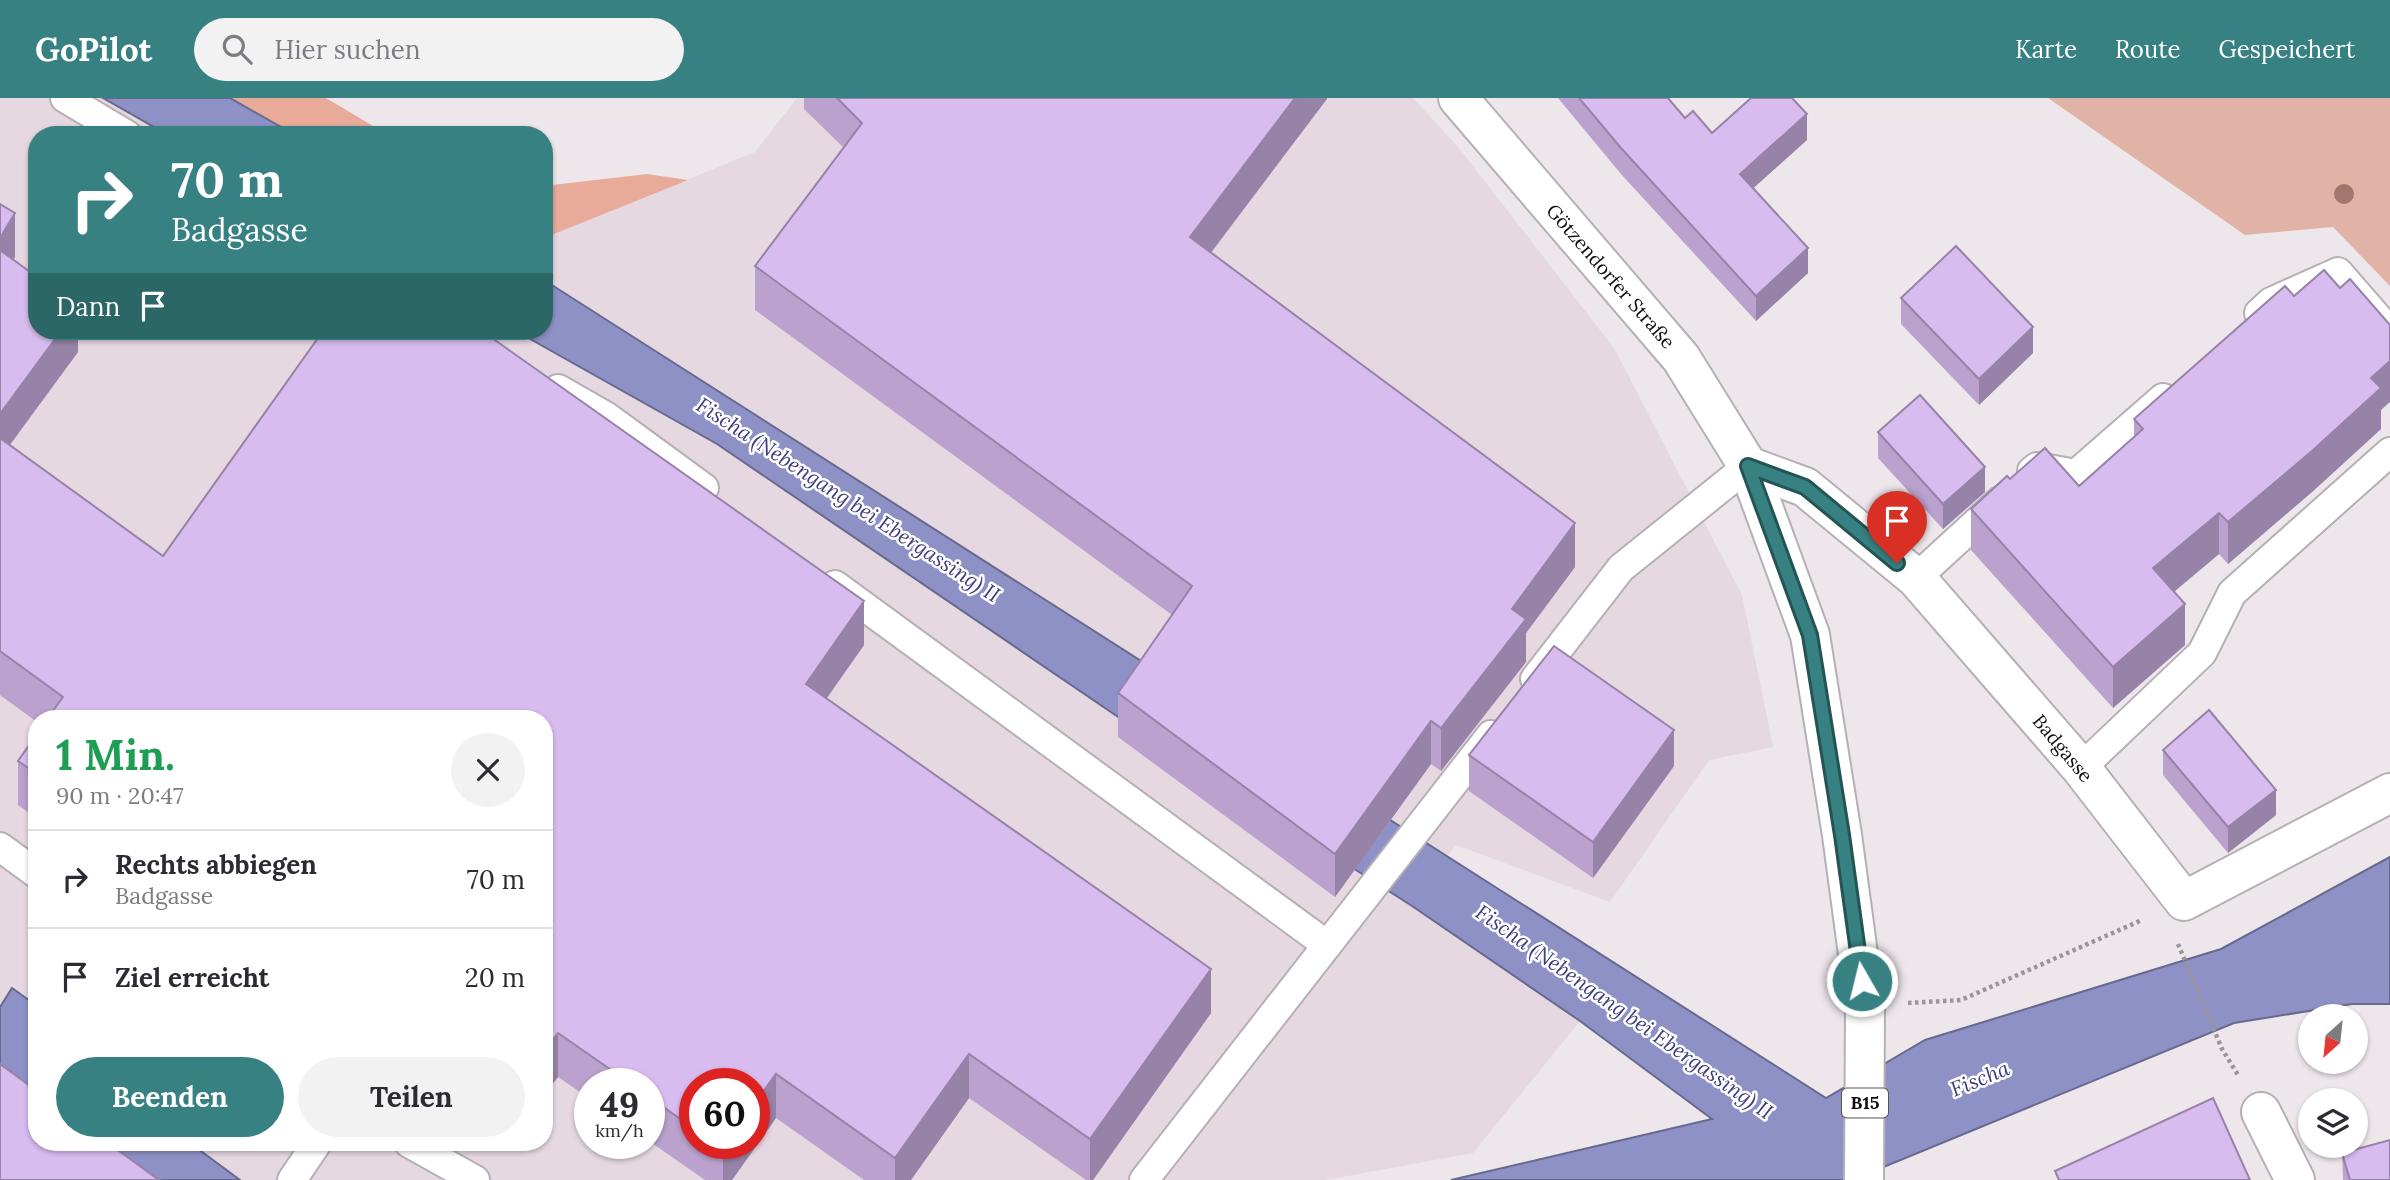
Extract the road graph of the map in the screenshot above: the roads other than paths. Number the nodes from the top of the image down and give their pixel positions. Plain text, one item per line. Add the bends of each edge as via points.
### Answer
1 (65, 98) edge
2 (1458, 98) edge
3 (112, 126) edge
4 (2241, 330) edge
5 (2390, 332) edge
6 (539, 377) edge
7 (2179, 384) edge
8 (2390, 452) edge
9 (1748, 466) junction
10 (719, 500) edge
11 (809, 566) edge
12 (1916, 578) junction
13 (2081, 768) junction
14 (2390, 793) edge
15 (0, 847) edge
16 (28, 867) edge
17 (1326, 946) junction
18 (2261, 1112) dead end
19 (423, 1151) edge
20 (475, 1180) edge
21 (1143, 1180) edge
22 (1864, 1180) edge
23 (2295, 1180) edge

1 - 3 lane
2 - 9 main road, Götzendorfer Straße / B15 via 1681,358
4 - 5 lane via 2271,302 2338,272
6 - 10 lane via 607,417
7 - 12 lane via 2076,474 2037,467
8 - 13 lane via 2232,593 2202,653
9 - 12 main road, Badgasse via 1805,487
9 - 17 lane via 1621,568
9 - 22 main road, Götzendorfer Straße / B15 via 1810,635 1865,1016
11 - 17 lane
12 - 13 main road, Badgasse
13 - 14 main road, Badgasse via 2184,901
15 - 16 lane
17 - 21 lane
18 - 23 main road
19 - 20 lane

